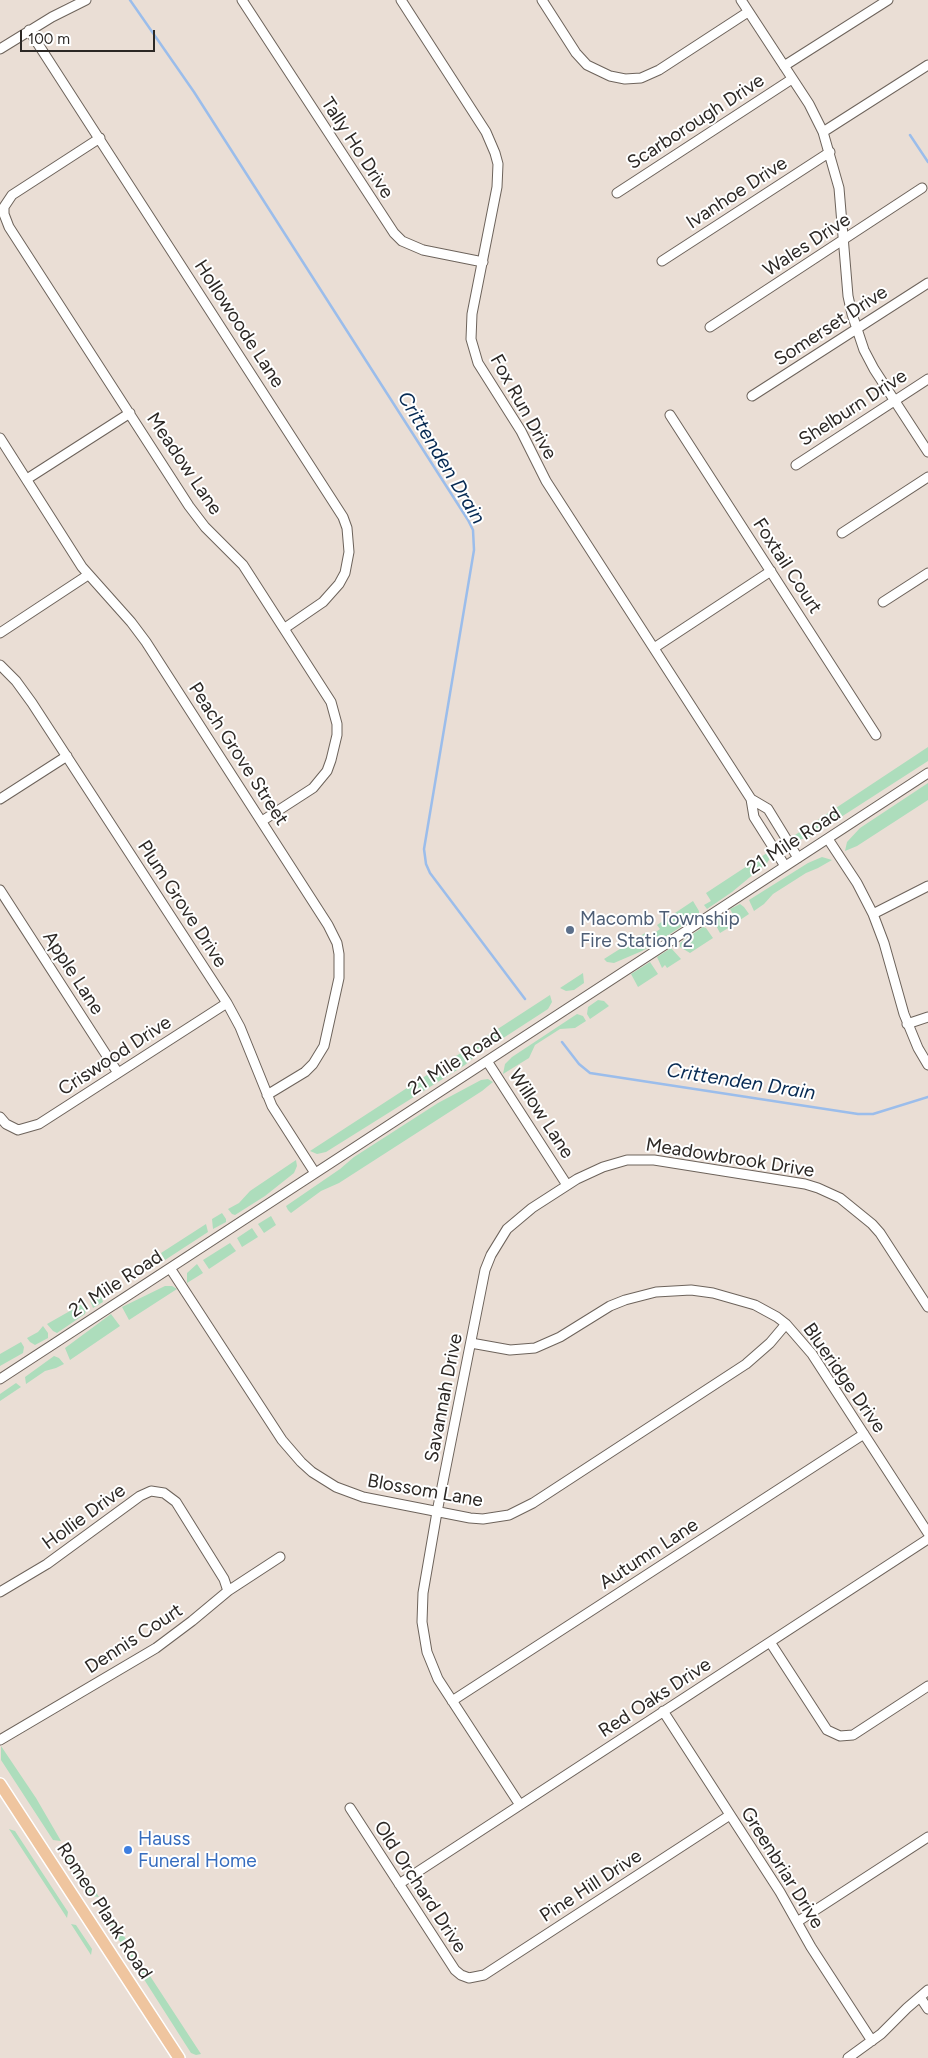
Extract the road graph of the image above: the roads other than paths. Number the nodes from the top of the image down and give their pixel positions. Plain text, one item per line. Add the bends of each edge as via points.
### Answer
1 (86, 0) edge
2 (242, 0) edge
3 (401, 0) edge
4 (542, 0) edge
5 (741, 0) edge
6 (888, 0) edge
7 (748, 12) junction
8 (29, 30) junction
9 (0, 49) edge
10 (928, 65) edge
11 (784, 66) junction
12 (792, 80) junction
13 (823, 132) junction
14 (100, 138) junction
15 (830, 152) junction
16 (922, 188) dead end
17 (617, 192) dead end
18 (844, 240) junction
19 (662, 261) dead end
20 (482, 262) junction
21 (928, 283) edge
22 (710, 327) dead end
23 (857, 329) junction
24 (928, 380) edge
25 (752, 396) dead end
26 (894, 401) junction
27 (130, 413) junction
28 (670, 415) dead end
29 (0, 438) edge
30 (928, 452) edge
31 (796, 464) dead end
32 (928, 477) edge
33 (27, 479) junction
34 (842, 533) dead end
35 (771, 571) junction
36 (928, 573) edge
37 (88, 575) junction
38 (883, 602) dead end
39 (284, 628) junction
40 (0, 633) edge
41 (654, 648) junction
42 (0, 665) edge
43 (876, 735) dead end
44 (67, 756) junction
45 (928, 773) edge
46 (0, 799) edge
47 (751, 799) junction
48 (262, 821) junction
49 (828, 839) junction
50 (798, 858) junction
51 (785, 866) junction
52 (928, 886) edge
53 (0, 890) edge
54 (874, 914) junction
55 (226, 1003) junction
56 (928, 1017) edge
57 (907, 1024) junction
58 (487, 1061) junction
59 (928, 1065) edge
60 (118, 1073) junction
61 (267, 1095) junction
62 (0, 1117) edge
63 (315, 1173) junction
64 (567, 1185) junction
65 (170, 1268) junction
66 (928, 1307) edge
67 (786, 1324) junction
68 (471, 1343) junction
69 (0, 1379) edge
70 (864, 1434) junction
71 (437, 1512) junction
72 (928, 1533) edge
73 (928, 1539) edge
74 (280, 1556) dead end
75 (228, 1591) junction
76 (0, 1592) edge
77 (770, 1642) junction
78 (928, 1686) edge
79 (452, 1701) junction
80 (663, 1711) junction
81 (0, 1740) edge
82 (0, 1784) edge
83 (520, 1805) junction
84 (350, 1808) dead end
85 (730, 1815) junction
86 (928, 1837) edge
87 (399, 1884) junction
88 (797, 1922) junction
89 (468, 1978) joint
90 (928, 1990) edge
91 (920, 1997) junction
92 (928, 2009) edge
93 (872, 2041) junction
94 (178, 2058) edge
95 (848, 2058) edge

1 - 8 street
2 - 20 street, Tally Ho Drive via 394,233 402,241 423,250
3 - 20 street, Fox Run Drive via 486,132 495,152 498,176
4 - 7 street via 587,65 625,79 641,78 659,70
5 - 7 street
6 - 11 street
7 - 11 street
8 - 9 street
8 - 14 street, Hollowoode Lane
10 - 13 street
11 - 12 street
12 - 13 street
12 - 17 street, Scarborough Drive
13 - 15 street
14 - 27 street, Meadow Lane via 12,195 4,207 4,214 9,227
14 - 39 street, Hollowoode Lane via 343,517 349,552 340,584 312,611
15 - 18 street via 839,188
15 - 19 street, Ivanhoe Drive
16 - 18 street, Wales Drive
18 - 22 street, Wales Drive
18 - 23 street via 848,296
20 - 41 street, Fox Run Drive via 471,328 478,364 521,431 546,481
21 - 23 street, Somerset Drive
23 - 25 street, Somerset Drive
23 - 26 street via 874,369
24 - 26 street, Shelburn Drive
26 - 30 street
26 - 31 street, Shelburn Drive
27 - 33 street
27 - 39 street, Meadow Lane via 189,506 236,557
28 - 35 street, Foxtail Court
29 - 33 street, Peach Grove Street
32 - 34 street
33 - 37 street, Peach Grove Street
35 - 41 street
35 - 43 street, Foxtail Court
36 - 38 street
37 - 40 street
37 - 48 street, Peach Grove Street via 138,631
39 - 48 street, Meadow Lane via 331,702 337,735 331,760 320,780
41 - 47 street, Fox Run Drive
42 - 44 street, Plum Grove Drive via 32,702
44 - 46 street
44 - 55 street, Plum Grove Drive
45 - 49 street, 21 Mile Road
47 - 50 street, Fox Run Drive via 768,809
47 - 51 street, Fox Run Drive via 754,817
48 - 61 street, Peach Grove Street via 333,934 340,966 327,1035 320,1054 305,1072
49 - 50 street, 21 Mile Road
49 - 54 street
50 - 51 street, 21 Mile Road
51 - 58 street, 21 Mile Road
52 - 54 street
53 - 60 street, Apple Lane
54 - 57 street
55 - 60 street, Criswood Drive
55 - 61 street, Plum Grove Drive via 240,1028
56 - 57 street
57 - 59 street
58 - 63 street, 21 Mile Road
58 - 64 street, Willow Lane
60 - 62 street, Criswood Drive via 39,1124 18,1130
61 - 63 street, Plum Grove Drive
63 - 65 street, 21 Mile Road
64 - 66 street, Meadowbrook Drive via 602,1167 640,1160 818,1188 845,1202 880,1232
64 - 68 street, Savannah Drive via 519,1218 499,1241 485,1270
65 - 69 street, 21 Mile Road
65 - 71 street, Blossom Lane via 282,1440 301,1462 323,1479 350,1493
67 - 68 street, Blueridge Drive via 744,1301 713,1293 673,1290 625,1300 535,1348 510,1350
67 - 70 street, Blueridge Drive via 812,1354
67 - 71 street, Blossom Lane via 746,1364 520,1510 483,1519
68 - 71 street, Savannah Drive
70 - 72 street, Blueridge Drive
70 - 79 street, Autumn Lane
71 - 79 street, Savannah Drive via 423,1593 422,1622 432,1666
73 - 77 street, Red Oaks Drive
74 - 75 street, Dennis Court
75 - 76 street, Hollie Drive via 176,1502 164,1493 151,1491 47,1564
75 - 81 street, Dennis Court via 156,1648
77 - 78 street via 827,1730 840,1736 853,1735
77 - 80 street, Red Oaks Drive
79 - 83 street, Savannah Drive
80 - 83 street, Red Oaks Drive
80 - 85 street, Greenbriar Drive
82 - 94 main road, Romeo Plank Road
83 - 87 street, Red Oaks Drive
84 - 87 street, Old Orchard Drive
85 - 88 street, Greenbriar Drive
85 - 89 street, Pine Hill Drive via 484,1975
86 - 88 street
87 - 89 street, Old Orchard Drive via 455,1970
88 - 93 street, Greenbriar Drive
90 - 91 street
91 - 92 street
91 - 93 street
93 - 95 street

